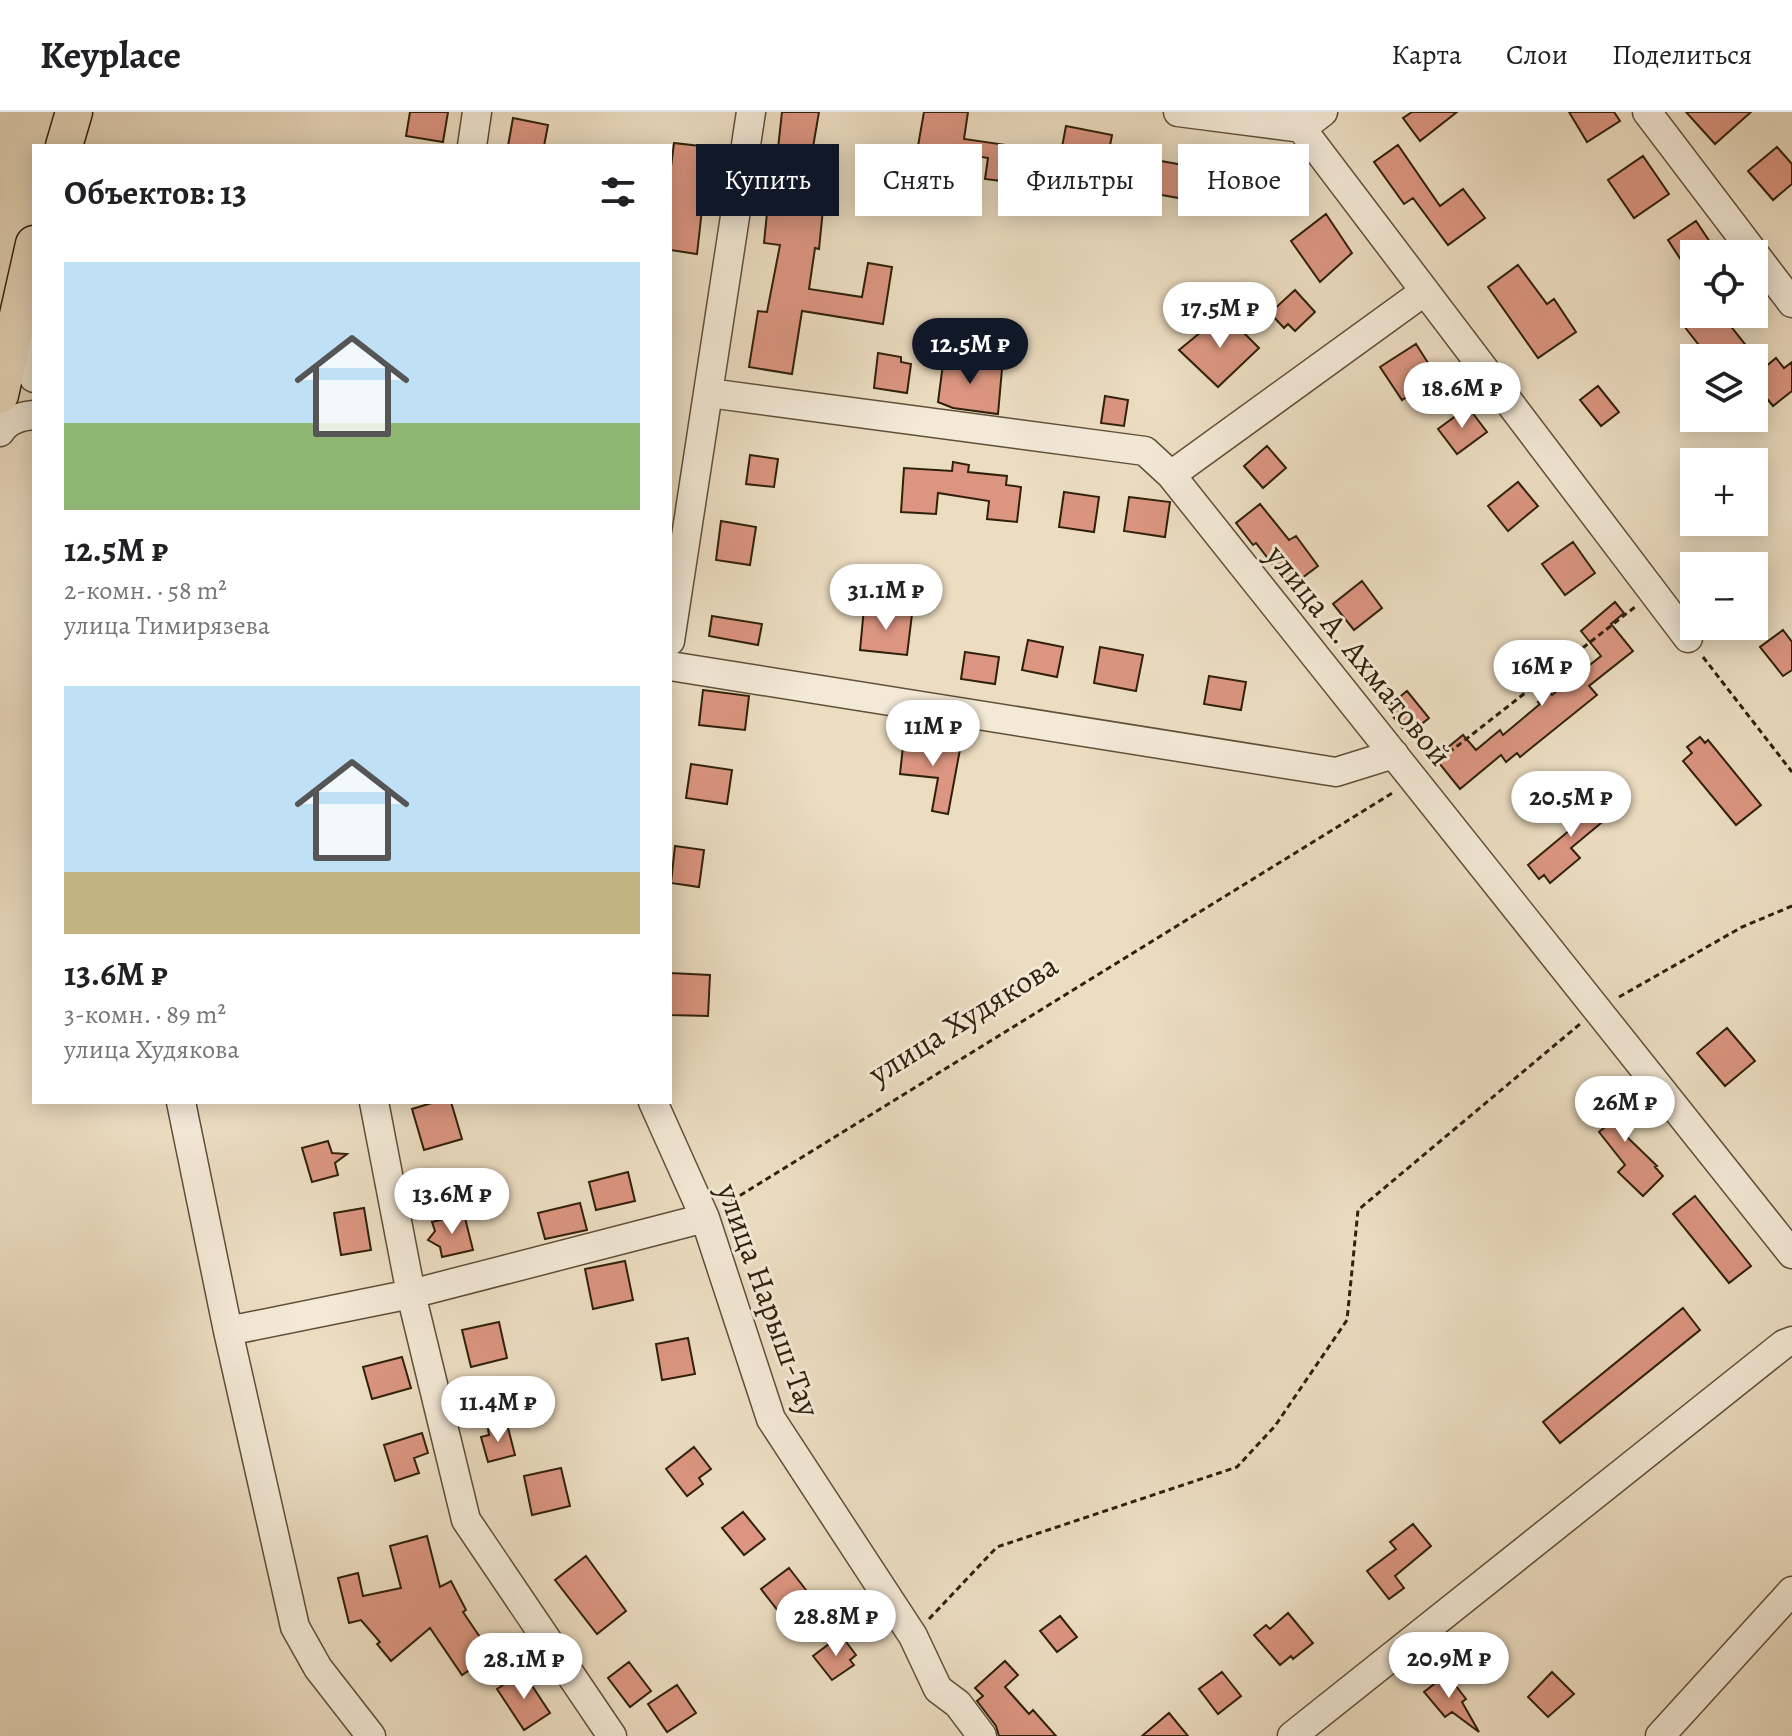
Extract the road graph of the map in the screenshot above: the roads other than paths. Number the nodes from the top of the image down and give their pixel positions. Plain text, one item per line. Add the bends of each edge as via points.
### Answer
1 (74, 112) edge
2 (477, 112) edge
3 (751, 112) edge
4 (1178, 112) edge
5 (1647, 112) edge
6 (1305, 117) edge
7 (65, 144) edge
8 (472, 144) edge
9 (32, 249) edge
10 (1425, 291) junction
11 (1792, 303) edge
12 (19, 305) junction
13 (4, 350) edge
14 (32, 368) edge
15 (709, 393) junction
16 (0, 395) edge
17 (32, 415) edge
18 (0, 432) edge
19 (1171, 475) junction
20 (1680, 627) edge
21 (672, 628) edge
22 (672, 666) edge
23 (1394, 754) junction
24 (181, 1104) edge
25 (374, 1104) edge
26 (654, 1104) edge
27 (705, 1218) junction
28 (1792, 1254) edge
29 (411, 1294) junction
30 (228, 1331) junction
31 (1792, 1341) edge
32 (1792, 1591) edge
33 (371, 1736) edge
34 (612, 1736) edge
35 (982, 1736) edge
36 (1292, 1736) edge
37 (1660, 1736) edge

1 - 7 main road
2 - 8 street
3 - 15 street
4 - 6 street
5 - 11 street
6 - 10 street
9 - 12 main road
10 - 19 street
10 - 20 street
12 - 13 main road
12 - 14 street
13 - 16 main road
15 - 19 street, улица А. Ахматовой via 1145,451
15 - 21 street
17 - 18 street via 21,416
19 - 23 street, улица А. Ахматовой
22 - 23 street via 1336,772
23 - 28 street, улица А. Ахматовой
24 - 30 street
25 - 29 street
26 - 27 street, улица Нарыш-Тау
27 - 29 street
27 - 35 street, улица Нарыш-Тау via 771,1419 913,1636 938,1689 958,1704
29 - 30 street
29 - 34 street via 466,1520
30 - 33 street via 295,1627 318,1668
31 - 36 street
32 - 37 street

